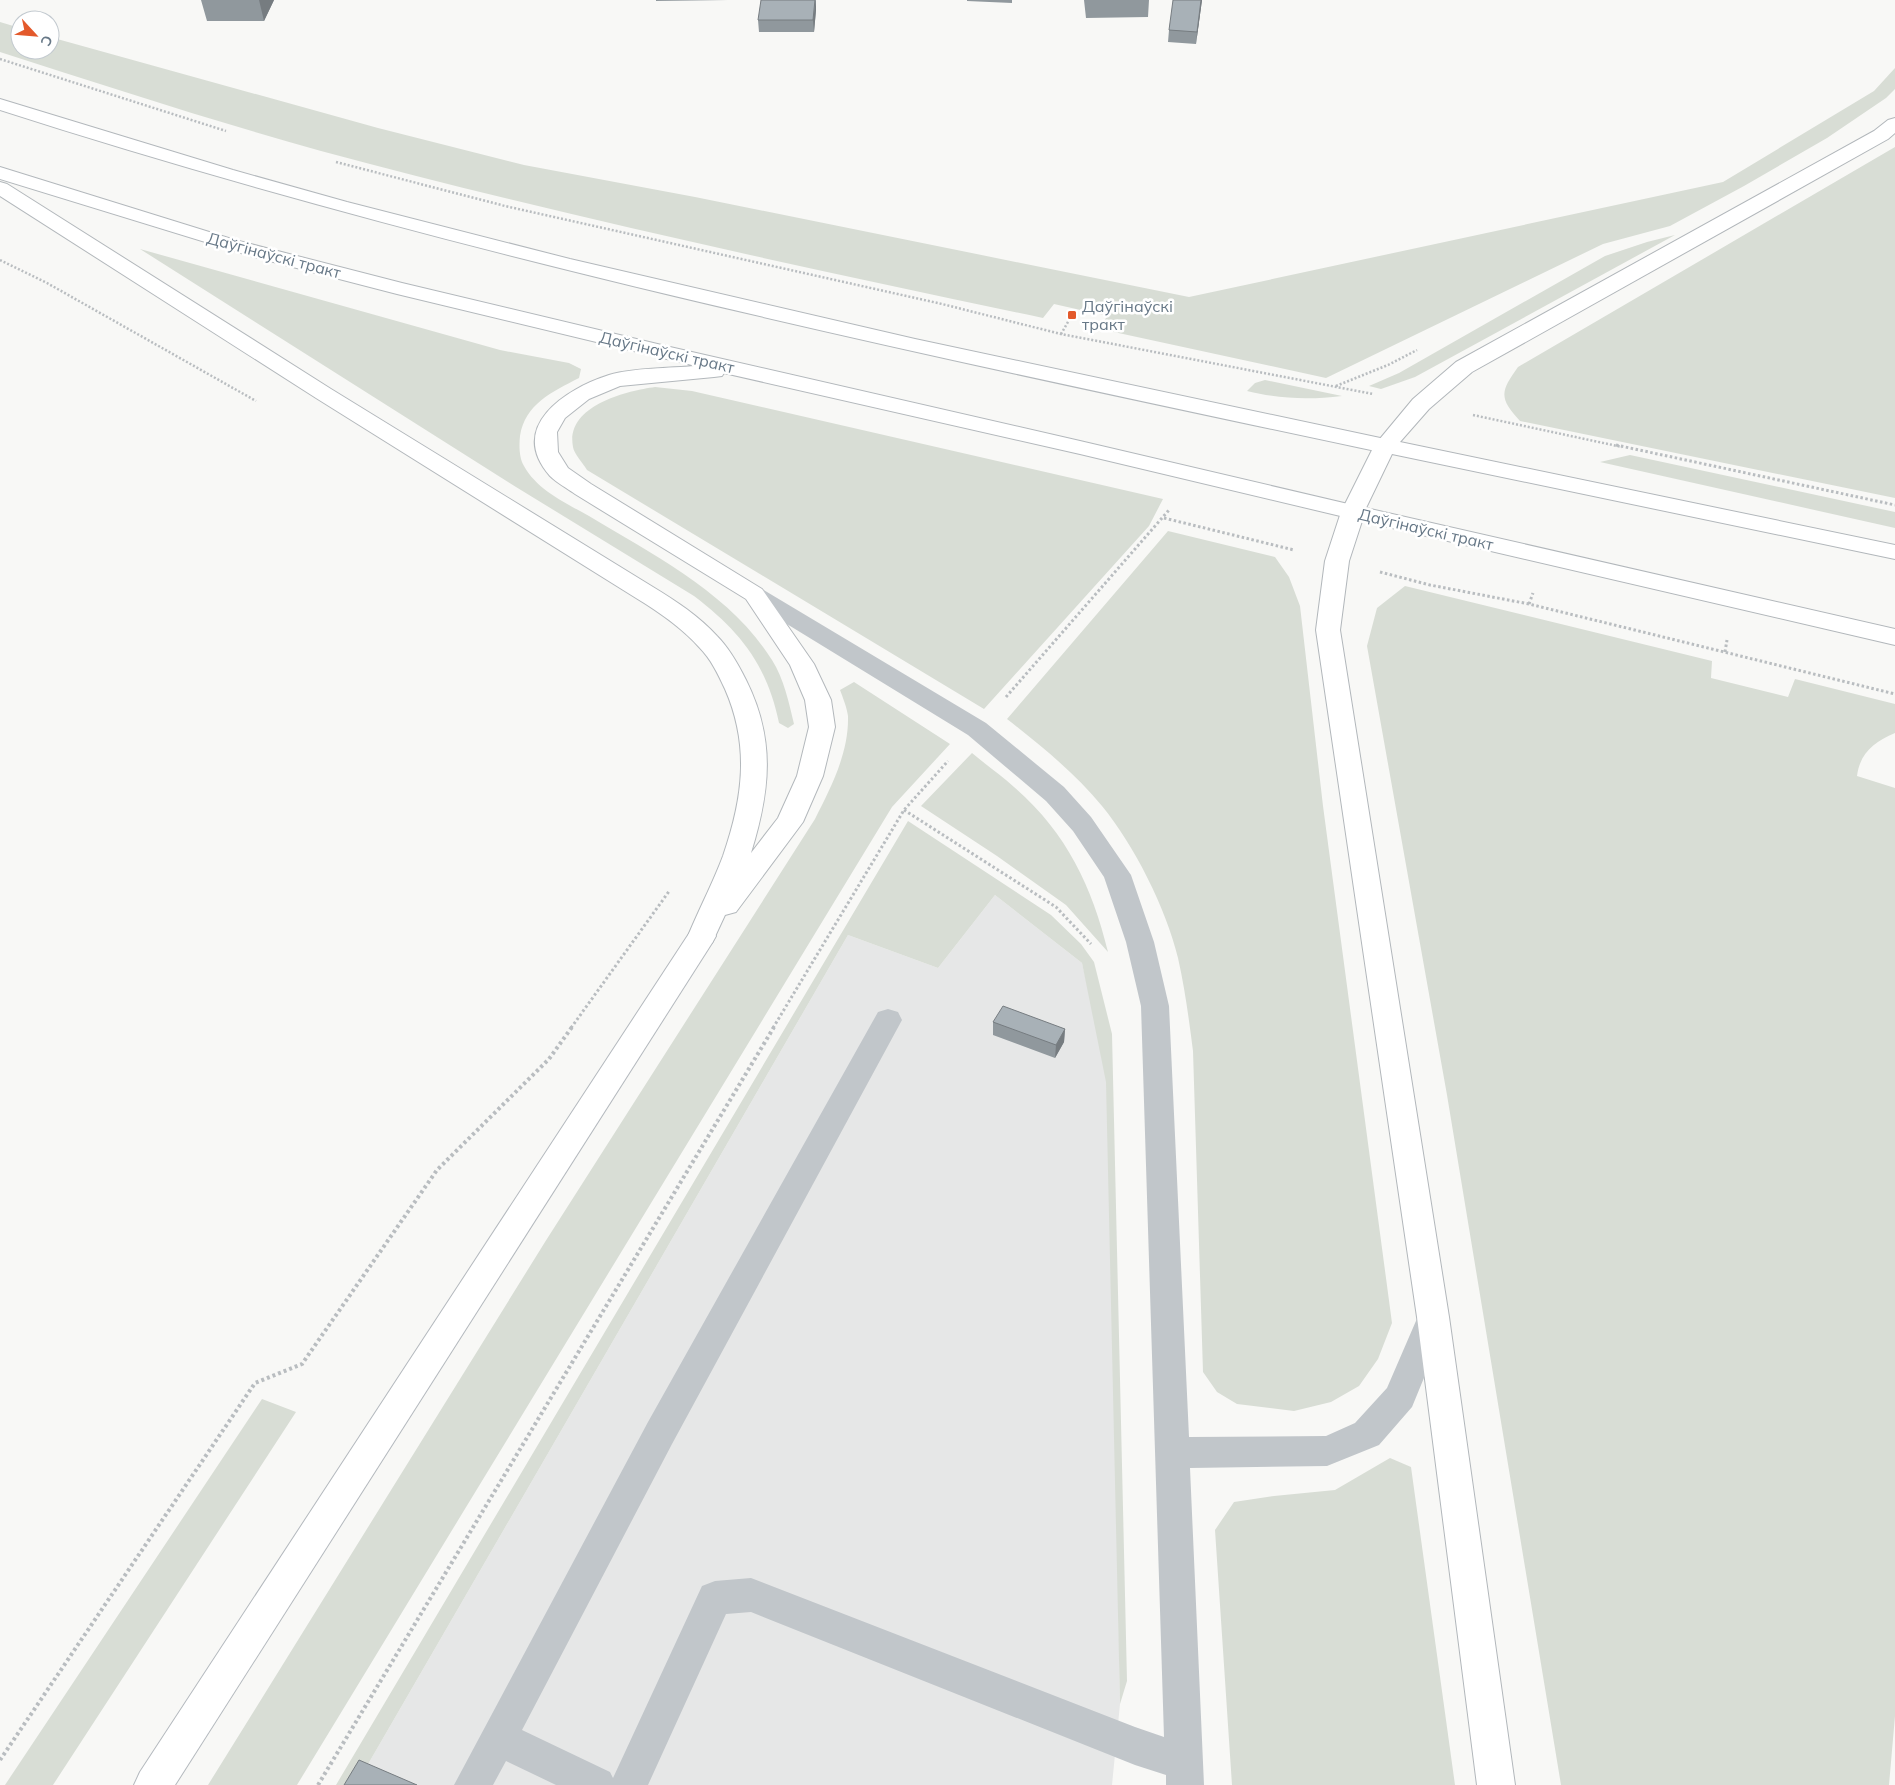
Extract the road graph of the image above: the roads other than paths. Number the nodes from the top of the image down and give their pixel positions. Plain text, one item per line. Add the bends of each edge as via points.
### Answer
1 (0, 104) edge
2 (1895, 124) edge
3 (0, 173) edge
4 (0, 188) edge
5 (739, 369) junction
6 (1384, 446) junction
7 (1353, 512) junction
8 (1895, 552) edge
9 (754, 594) junction
10 (1895, 636) edge
11 (702, 936) junction
12 (888, 1020) dead end
13 (1433, 1317) junction
14 (1173, 1453) junction
15 (498, 1738) junction
16 (1185, 1774) edge
17 (153, 1785) edge
18 (473, 1785) edge
19 (597, 1785) edge
20 (629, 1785) edge
21 (1496, 1785) edge

1 - 6 main road via 118,143 514,253 774,314
2 - 6 main road via 1720,227 1464,367 1421,404
3 - 5 main road, Даўгінаўскі тракт via 258,252
4 - 11 main road via 140,274 369,423 589,557 701,634 726,666 736,688 750,721 754,756 751,795 740,846
5 - 7 main road, Даўгінаўскі тракт
5 - 9 main road via 616,380 581,394 556,414 546,432 547,452 559,472 583,489
6 - 7 main road
6 - 8 main road
7 - 10 main road, Даўгінаўскі тракт
7 - 13 main road via 1337,561 1328,630
9 - 11 main road via 802,664 818,700 822,727 810,776 790,822
9 - 14 lane via 977,729 1055,794 1082,824 1117,875 1140,942 1155,1006
11 - 17 main road
12 - 15 lane via 660,1433
13 - 14 lane via 1400,1397 1367,1434 1327,1451
13 - 21 main road
14 - 16 lane
15 - 18 lane
15 - 19 lane
16 - 20 lane via 1126,1742 751,1596 715,1598

